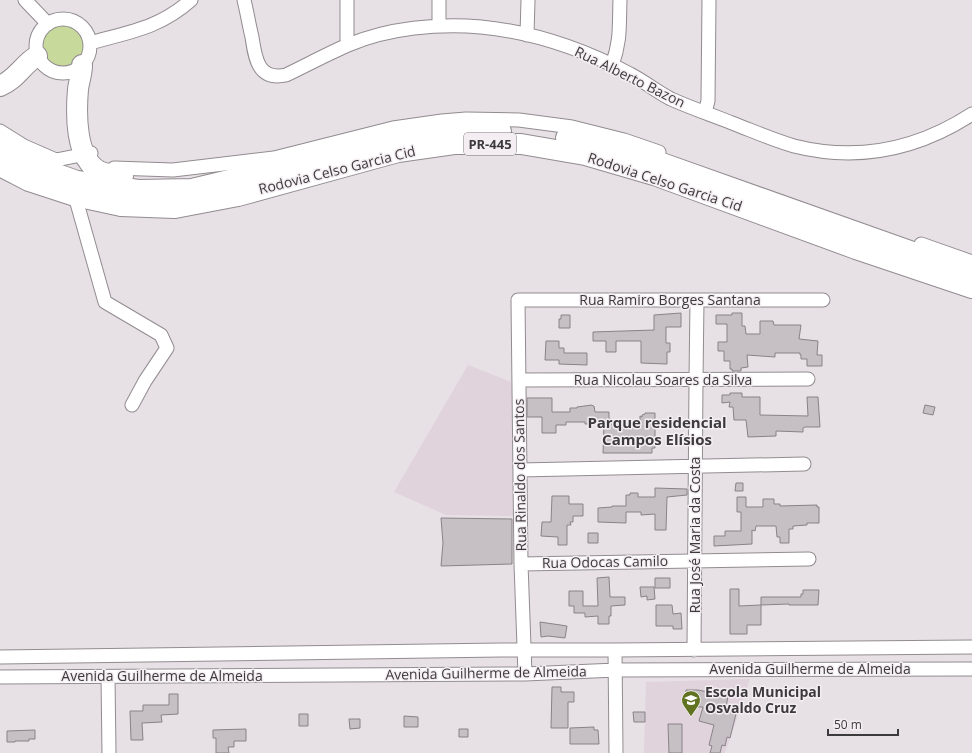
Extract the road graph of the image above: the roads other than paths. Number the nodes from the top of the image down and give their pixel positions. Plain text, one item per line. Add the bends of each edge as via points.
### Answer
1 (25, 0) edge
2 (191, 0) edge
3 (244, 0) edge
4 (347, 0) edge
5 (439, 0) edge
6 (528, 0) edge
7 (620, 0) edge
8 (709, 0) edge
9 (48, 24) junction
10 (439, 26) junction
11 (527, 35) junction
12 (90, 43) junction
13 (349, 44) junction
14 (37, 56) junction
15 (612, 64) junction
16 (82, 65) junction
17 (0, 86) edge
18 (705, 112) junction
19 (972, 114) edge
20 (0, 131) edge
21 (0, 147) edge
22 (84, 154) junction
23 (294, 164) junction
24 (0, 166) edge
25 (75, 196) junction
26 (972, 262) edge
27 (972, 273) edge
28 (972, 288) edge
29 (518, 300) joint
30 (698, 300) junction
31 (823, 300) dead end
32 (519, 380) junction
33 (696, 380) junction
34 (808, 380) dead end
35 (132, 405) dead end
36 (804, 464) dead end
37 (695, 466) junction
38 (520, 470) junction
39 (809, 559) dead end
40 (695, 560) junction
41 (521, 564) junction
42 (972, 647) edge
43 (853, 648) junction
44 (524, 650) junction
45 (615, 650) junction
46 (694, 650) junction
47 (0, 657) edge
48 (972, 668) edge
49 (853, 669) junction
50 (616, 670) junction
51 (525, 674) junction
52 (0, 677) edge
53 (108, 677) junction
54 (109, 753) edge
55 (616, 753) edge

1 - 9 street
2 - 12 street via 176,12 150,26
3 - 13 street, Rua Alberto Bazon via 256,60 261,69 269,74 286,75
4 - 13 street
5 - 10 street
6 - 11 street
7 - 15 street via 619,40
8 - 18 street via 708,101
9 - 12 street via 65,19 77,23 86,31
9 - 14 street via 39,32
10 - 11 street, Rua Alberto Bazon via 481,27
10 - 13 street, Rua Alberto Bazon via 397,31
11 - 15 street, Rua Alberto Bazon
12 - 16 street via 89,55
14 - 16 street via 48,70 60,74 72,72
14 - 17 highway via 16,76
15 - 18 street, Rua Alberto Bazon via 670,98
16 - 22 highway via 76,108
18 - 19 street, Rua Alberto Bazon via 793,145 843,153 877,151 910,144 943,131
20 - 22 street via 24,146 56,160
21 - 23 highway, Rodovia Celso Garcia Cid / PR-445 via 26,163 77,181 138,190 192,189
22 - 23 highway via 90,165 104,173 135,178 169,178
22 - 26 street via 93,152 101,162 112,168 173,170 274,158 423,123 493,119 546,123 624,140
23 - 27 highway, Rodovia Celso Garcia Cid / PR-445 via 414,134 466,130 532,132 597,143 659,162
24 - 25 highway, Rodovia Celso Garcia Cid / PR-445 via 29,182
25 - 28 highway, Rodovia Celso Garcia Cid / PR-445 via 122,206 175,208 238,196 398,152 454,144 521,144 585,155 657,176 856,249
25 - 35 street via 105,302 161,335 167,348
29 - 30 street, Rua Ramiro Borges Santana
29 - 32 street, Rua Rinaldo dos Santos
30 - 31 street, Rua Ramiro Borges Santana
30 - 33 street, Rua José Maria da Costa
32 - 33 street, Rua Nicolau Soares da Silva
32 - 38 street, Rua Rinaldo dos Santos
33 - 34 street, Rua Nicolau Soares da Silva
33 - 37 street, Rua José Maria da Costa
36 - 37 street
37 - 38 street
37 - 40 street, Rua José Maria da Costa
38 - 41 street, Rua Rinaldo dos Santos
39 - 40 street, Rua Odocas Camilo
40 - 41 street, Rua Odocas Camilo
40 - 46 street, Rua José Maria da Costa
41 - 44 street, Rua Rinaldo dos Santos
42 - 43 street, Avenida Guilherme de Almeida
43 - 46 street, Avenida Guilherme de Almeida
43 - 49 street
44 - 45 street, Avenida Guilherme de Almeida
44 - 47 street, Avenida Guilherme de Almeida
44 - 51 street, Rua Rinaldo dos Santos
45 - 46 street, Avenida Guilherme de Almeida
45 - 50 street
48 - 49 street, Avenida Guilherme de Almeida
49 - 50 street, Avenida Guilherme de Almeida
50 - 51 street, Avenida Guilherme de Almeida
50 - 55 street
51 - 53 street, Avenida Guilherme de Almeida
52 - 53 street, Avenida Guilherme de Almeida
53 - 54 street

